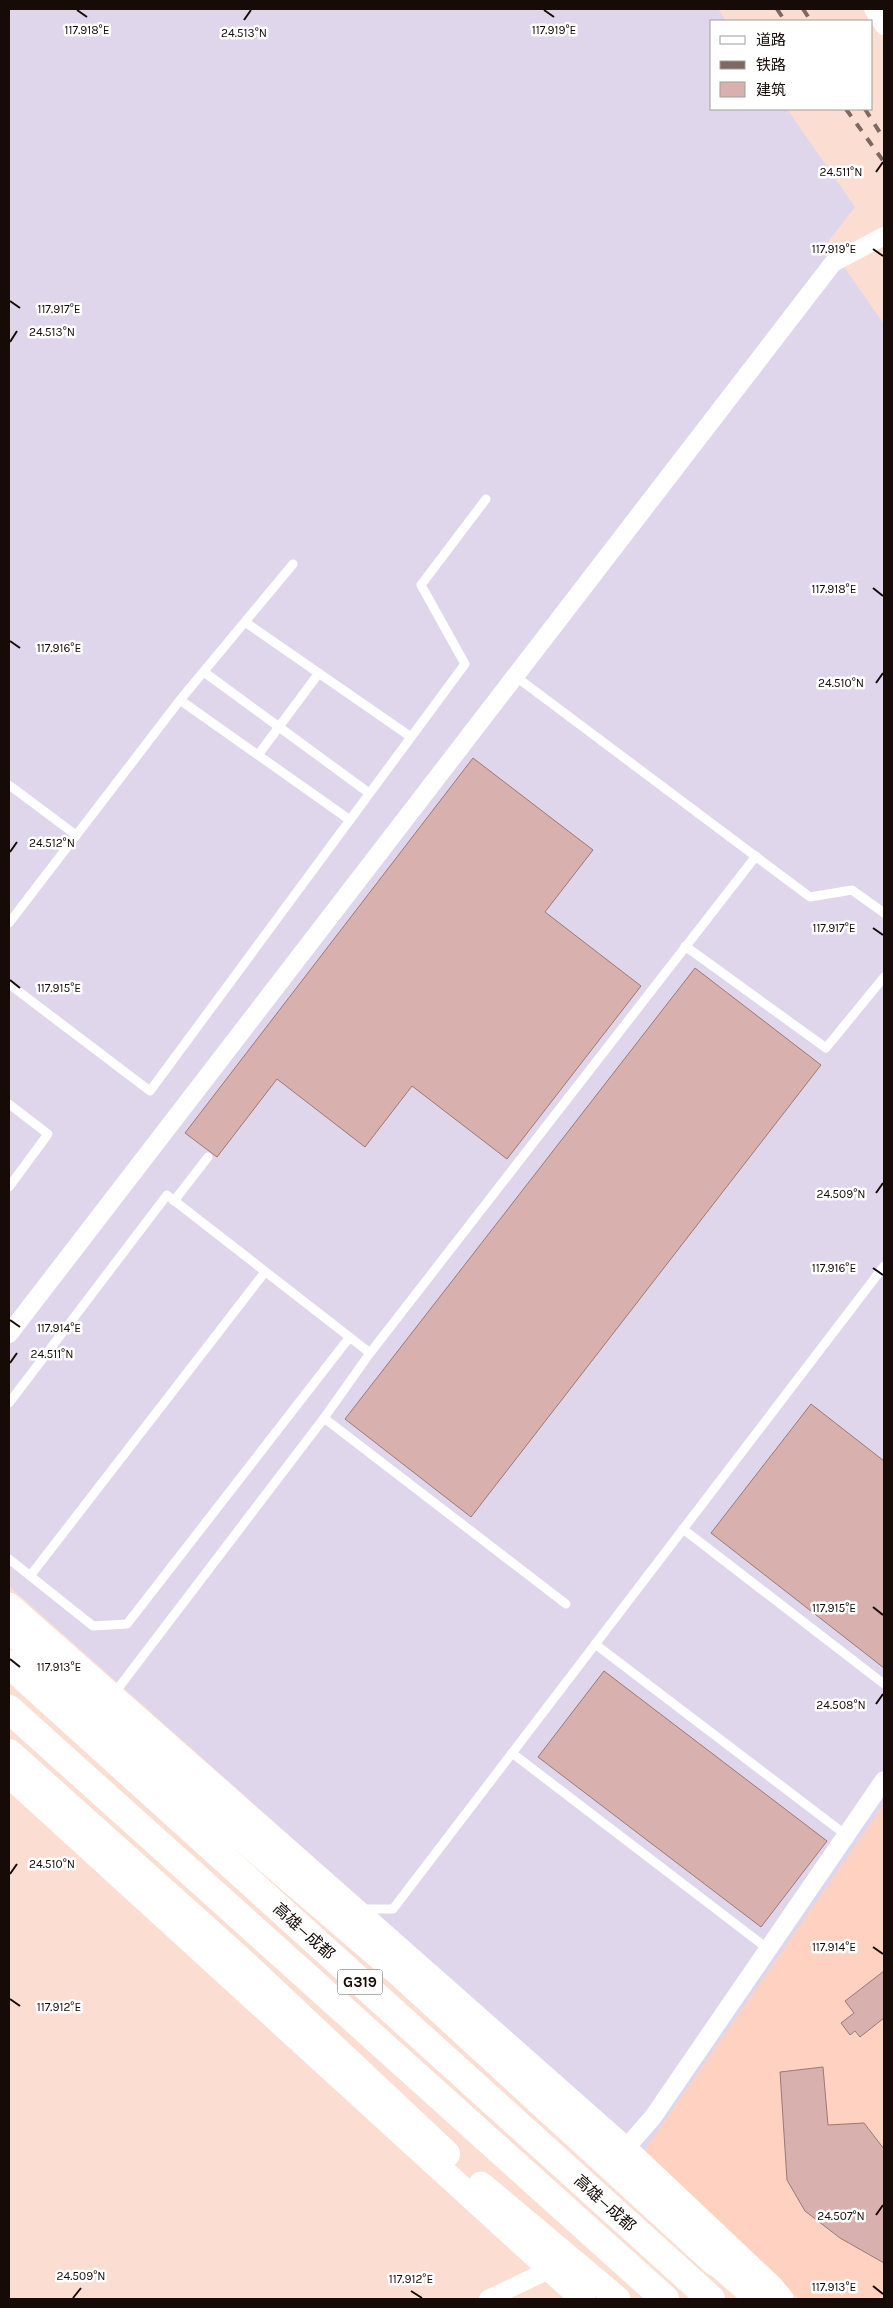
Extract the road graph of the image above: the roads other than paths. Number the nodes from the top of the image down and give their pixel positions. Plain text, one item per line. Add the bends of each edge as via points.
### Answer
1 (873, 9) edge
2 (884, 26) edge
3 (884, 236) edge
4 (486, 499) dead end
5 (293, 564) dead end
6 (245, 622) junction
7 (204, 672) junction
8 (319, 674) junction
9 (515, 676) junction
10 (180, 700) junction
11 (279, 727) junction
12 (411, 737) junction
13 (258, 755) junction
14 (9, 785) edge
15 (369, 793) junction
16 (350, 820) junction
17 (76, 835) junction
18 (756, 856) junction
19 (884, 913) edge
20 (9, 922) edge
21 (685, 946) junction
22 (884, 977) edge
23 (9, 984) edge
24 (9, 1104) edge
25 (208, 1157) dead end
26 (9, 1187) edge
27 (174, 1200) junction
28 (884, 1266) edge
29 (265, 1272) junction
30 (9, 1334) edge
31 (349, 1338) junction
32 (370, 1353) junction
33 (9, 1403) edge
34 (324, 1418) junction
35 (683, 1530) junction
36 (9, 1559) edge
37 (30, 1576) junction
38 (566, 1604) dead end
39 (9, 1605) edge
40 (9, 1628) edge
41 (595, 1644) junction
42 (9, 1653) edge
43 (9, 1664) edge
44 (884, 1684) edge
45 (111, 1696) junction
46 (9, 1709) edge
47 (9, 1753) edge
48 (512, 1753) junction
49 (9, 1775) edge
50 (884, 1780) edge
51 (846, 1835) junction
52 (354, 1909) junction
53 (768, 1949) junction
54 (625, 2149) junction
55 (446, 2154) joint
56 (715, 2262) joint
57 (551, 2269) junction
58 (488, 2299) edge
59 (584, 2299) edge
60 (618, 2299) edge
61 (665, 2299) edge
62 (711, 2299) edge
63 (727, 2299) edge
64 (757, 2299) edge
65 (781, 2299) edge

1 - 2 street
3 - 9 street via 833,263
4 - 12 lane via 422,585 465,664
5 - 6 lane
6 - 7 lane
6 - 8 lane
7 - 10 lane
7 - 11 lane
8 - 11 lane
8 - 12 lane
9 - 18 lane
9 - 30 street
10 - 13 lane
10 - 17 lane
11 - 13 lane
11 - 15 lane
12 - 15 lane
13 - 16 lane
14 - 17 lane
15 - 16 lane
16 - 23 lane via 150,1091
17 - 20 lane
18 - 19 lane via 810,896 852,890
18 - 21 lane
21 - 22 lane via 826,1048
21 - 32 lane
24 - 26 lane via 48,1134
25 - 27 lane
27 - 29 lane
27 - 33 lane via 167,1195
28 - 35 lane
29 - 31 lane
29 - 37 lane
31 - 32 lane
31 - 37 lane via 127,1624 93,1626
32 - 34 lane
34 - 38 lane
34 - 45 lane
35 - 41 lane
35 - 44 lane
36 - 37 lane
39 - 45 main road
40 - 56 highway via 136,1746 393,1968 569,2126
41 - 48 lane
41 - 51 lane
42 - 63 main road
43 - 62 highway, 高雄—成都 / G319
45 - 52 main road
46 - 61 highway, 高雄—成都 / G319
47 - 55 highway via 241,1961
48 - 52 lane via 393,1910
48 - 53 lane
49 - 57 main road
50 - 51 street
51 - 53 street
52 - 54 main road
53 - 54 street via 653,2117
54 - 65 main road
55 - 60 main road
56 - 64 main road
57 - 58 street
57 - 59 main road

